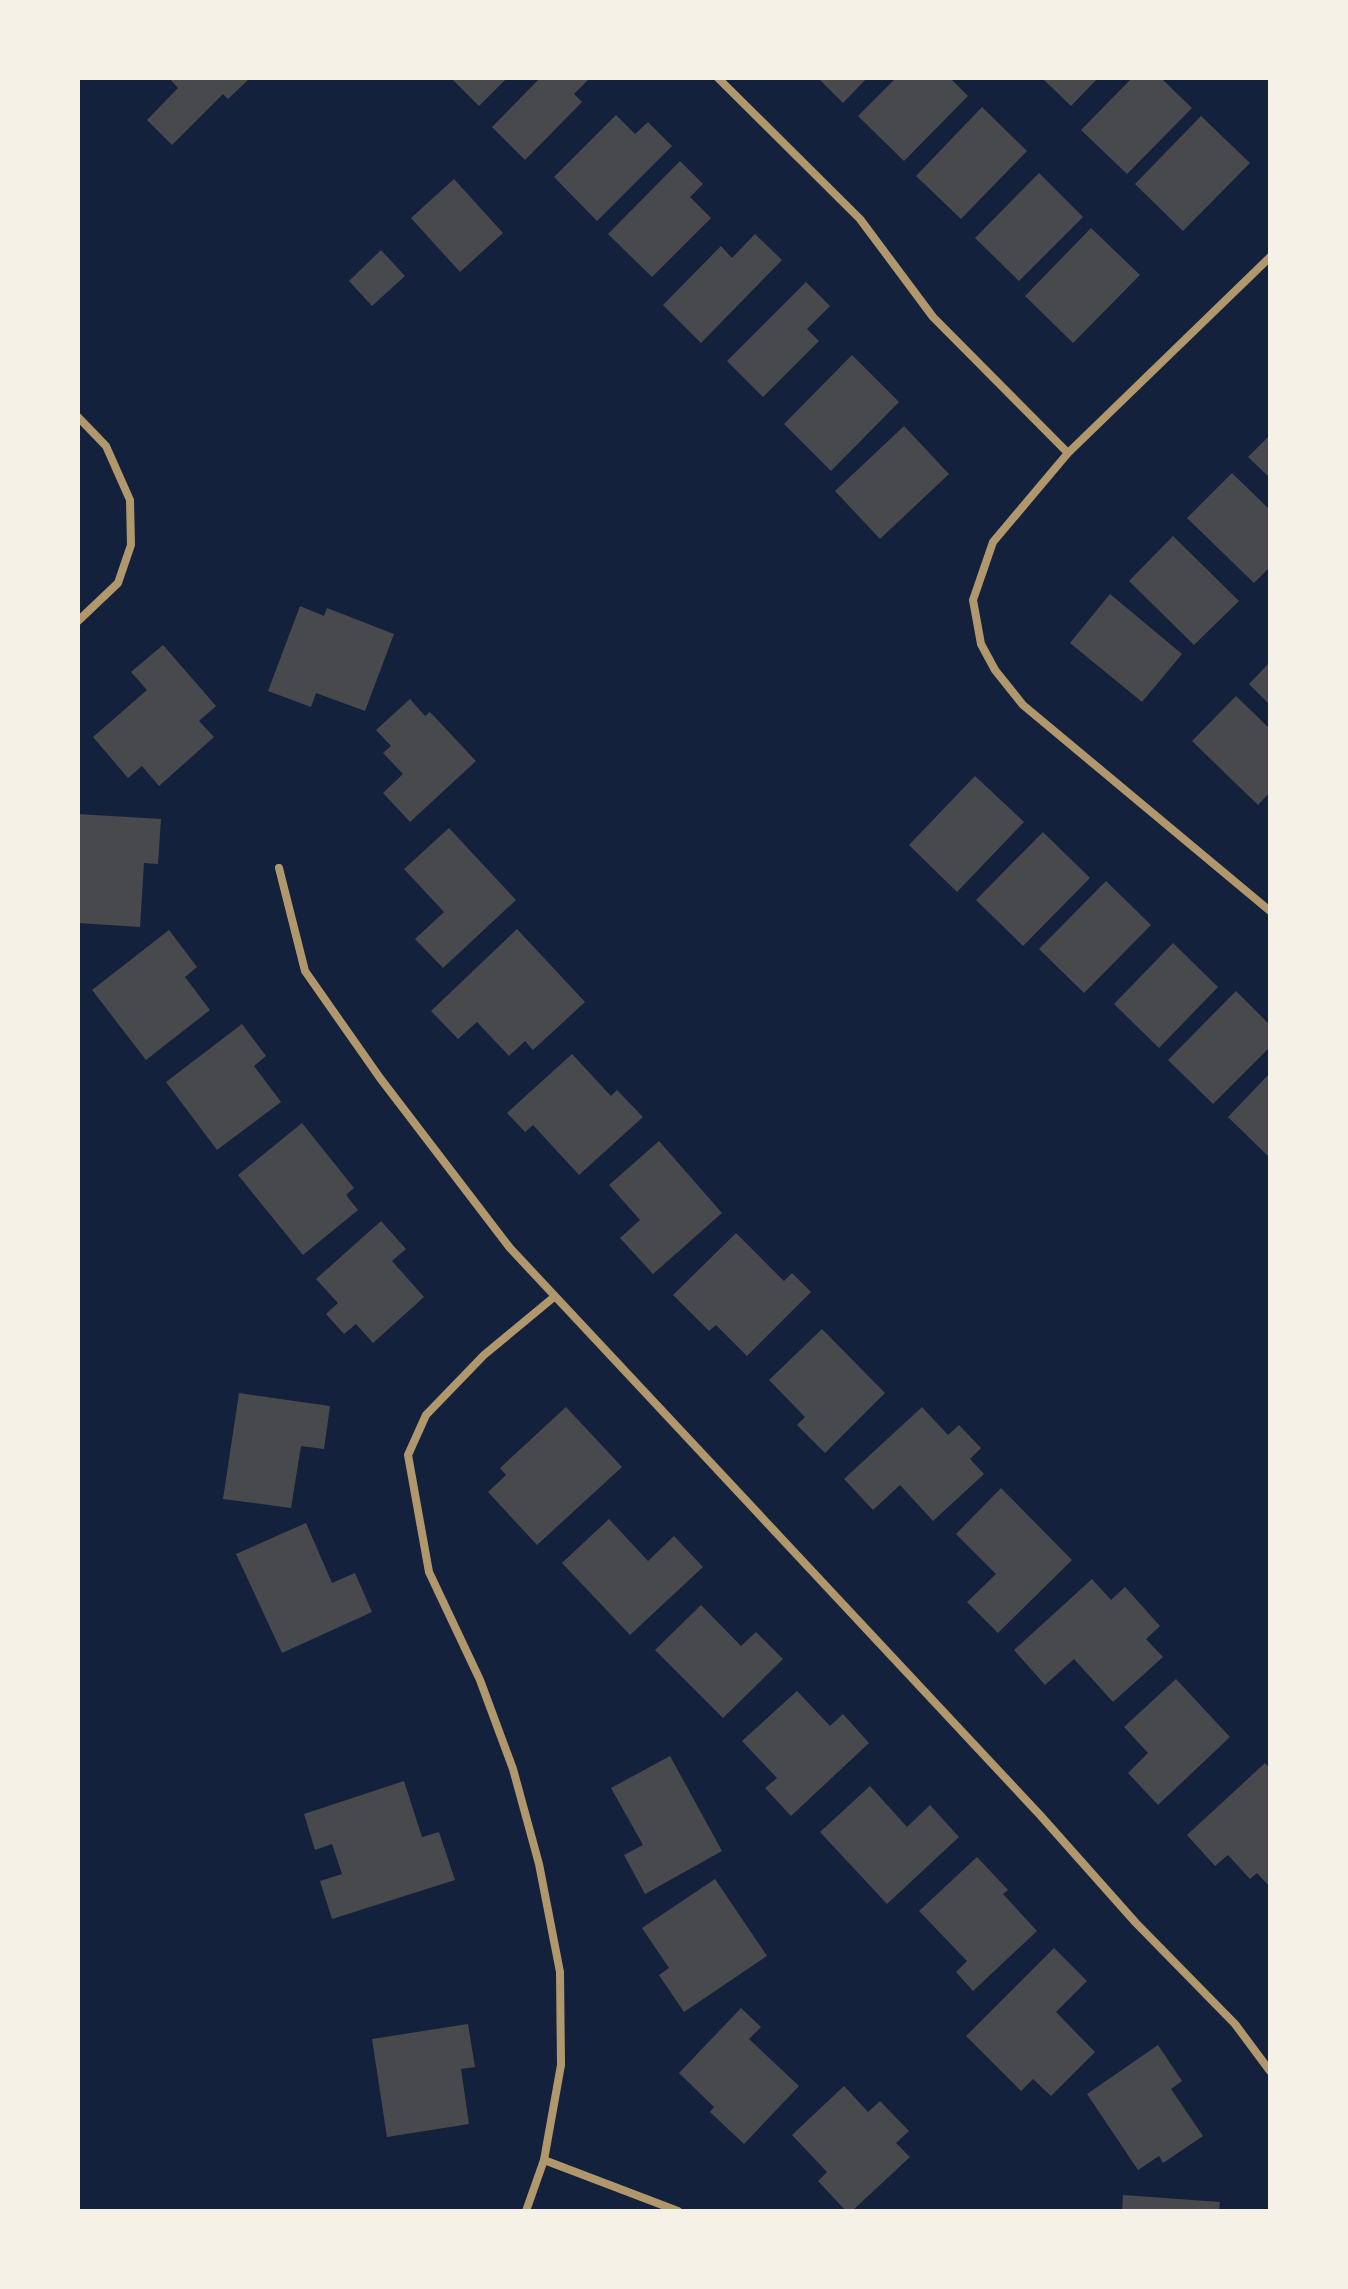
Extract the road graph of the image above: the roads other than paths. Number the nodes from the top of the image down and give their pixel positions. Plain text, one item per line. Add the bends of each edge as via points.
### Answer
1 (718, 78) edge
2 (1270, 257) edge
3 (78, 417) edge
4 (1068, 453) junction
5 (78, 621) edge
6 (279, 868) dead end
7 (1270, 911) edge
8 (554, 1297) junction
9 (1270, 2071) edge
10 (544, 2160) junction
11 (526, 2211) edge
12 (678, 2211) edge

1 - 4 street via 860,219 933,317
2 - 4 street
3 - 5 street via 106,446 130,500 131,545 118,583
4 - 7 street via 993,542 973,600 981,644 1023,705
6 - 8 street via 305,971 380,1078
8 - 9 street via 1235,2024
8 - 10 street via 484,1355 426,1415 408,1455 429,1572 480,1680 513,1769 560,1972 561,2065
10 - 11 street
10 - 12 street

